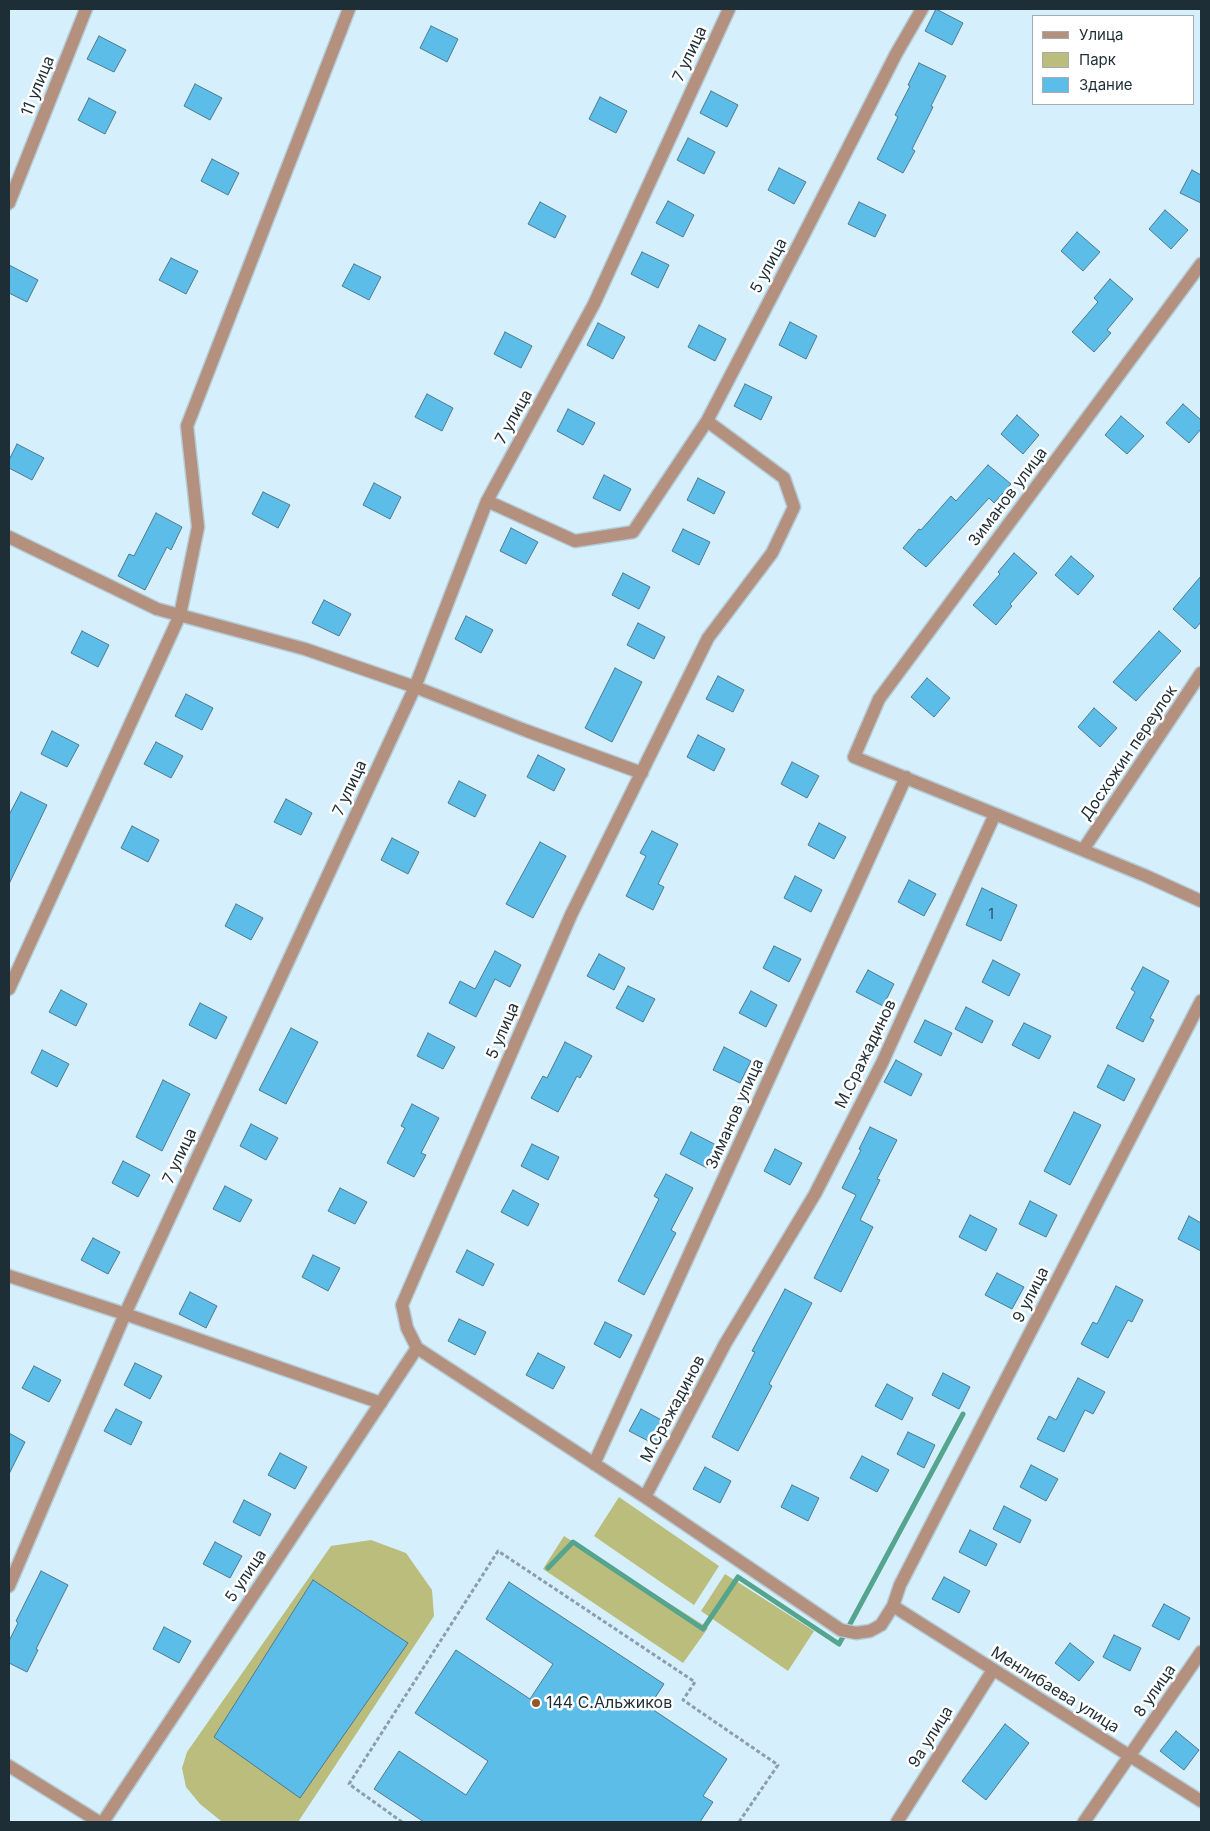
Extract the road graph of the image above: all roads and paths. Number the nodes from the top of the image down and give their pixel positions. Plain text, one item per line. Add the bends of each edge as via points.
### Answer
1 (86, 9) edge
2 (349, 9) edge
3 (729, 9) edge
4 (922, 9) edge
5 (9, 203) edge
6 (1201, 264) edge
7 (707, 420) junction
8 (487, 501) junction
9 (9, 537) edge
10 (180, 616) junction
11 (1201, 673) edge
12 (414, 687) junction
13 (642, 773) junction
14 (906, 777) junction
15 (995, 814) junction
16 (1083, 850) junction
17 (1201, 901) edge
18 (9, 989) edge
19 (1201, 1001) edge
20 (9, 1276) edge
21 (125, 1314) junction
22 (417, 1348) junction
23 (381, 1403) junction
24 (594, 1464) junction
25 (645, 1497) junction
26 (9, 1586) edge
27 (893, 1606) junction
28 (1201, 1652) edge
29 (993, 1670) junction
30 (1129, 1756) junction
31 (9, 1766) edge
32 (1201, 1801) edge
33 (101, 1822) edge
34 (402, 1822) edge
35 (739, 1822) edge
36 (897, 1822) edge
37 (1084, 1822) edge

1 - 5 street, 11 улица
2 - 10 street via 187,426 198,527
3 - 8 street, 7 улица via 594,304
4 - 7 street, 5 улица
6 - 14 street, Зиманов улица via 879,699 854,757
7 - 8 street, 5 улица via 633,532 575,541
7 - 13 street, 5 улица via 784,478 794,507 772,553 708,638
8 - 12 street, 7 улица
9 - 10 street via 157,609
10 - 12 street via 306,649
10 - 18 street
11 - 16 street, Досхожин переулок
12 - 13 street
12 - 21 street, 7 улица
13 - 22 street, 5 улица via 571,915 402,1305 407,1328
14 - 15 street
14 - 24 street, Зиманов улица
15 - 16 street
15 - 25 street, М.Сражадинов via 882,1063 815,1194 725,1344
16 - 17 street
19 - 27 street, 9 улица
20 - 21 street
21 - 23 street
21 - 26 street, 7 улица
22 - 23 street, 5 улица
22 - 24 street, 9 улица
23 - 33 street, 5 улица
24 - 25 street, 9 улица
25 - 27 street, 9 улица via 841,1630 856,1633 881,1626
27 - 29 street, Менлибаева улица
28 - 30 street, 8 улица
29 - 30 street, Менлибаева улица
29 - 36 street, 9а улица
30 - 32 street, Менлибаева улица
30 - 37 street, 8 улица
31 - 33 street
34 - 35 path via 349,1784 498,1551 695,1682 683,1700 778,1765

